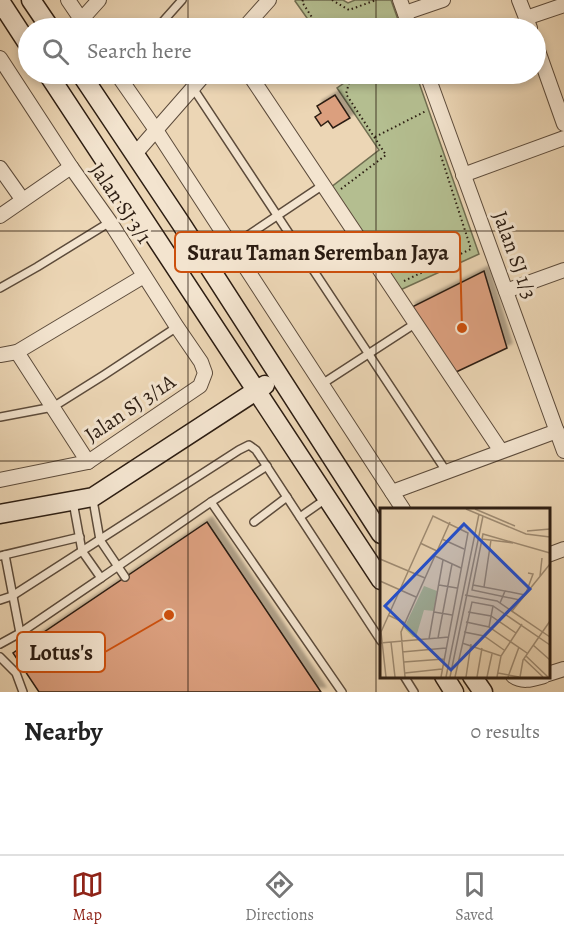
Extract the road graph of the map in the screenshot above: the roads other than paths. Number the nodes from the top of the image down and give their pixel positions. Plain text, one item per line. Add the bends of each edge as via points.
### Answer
1 (31, 0) edge
2 (68, 0) edge
3 (99, 0) edge
4 (182, 0) edge
5 (269, 0) edge
6 (443, 0) edge
7 (519, 0) edge
8 (0, 1) edge
9 (564, 5) edge
10 (402, 7) edge
11 (43, 18) edge
12 (80, 18) edge
13 (88, 18) edge
14 (167, 18) edge
15 (253, 18) edge
16 (526, 18) edge
17 (538, 18) edge
18 (18, 29) edge
19 (0, 58) edge
20 (546, 73) edge
21 (55, 84) edge
22 (88, 84) edge
23 (125, 84) edge
24 (196, 84) edge
25 (256, 84) edge
26 (431, 84) edge
27 (193, 88) junction
28 (564, 124) edge
29 (156, 130) junction
30 (564, 138) edge
31 (135, 154) junction
32 (71, 167) junction
33 (0, 168) edge
34 (463, 175) junction
35 (323, 185) junction
36 (123, 187) junction
37 (22, 200) junction
38 (0, 216) edge
39 (277, 216) junction
40 (110, 222) junction
41 (232, 246) junction
42 (564, 270) edge
43 (144, 276) junction
44 (0, 288) edge
45 (506, 291) junction
46 (416, 323) junction
47 (177, 327) junction
48 (17, 352) junction
49 (369, 354) junction
50 (0, 355) edge
51 (205, 373) joint
52 (279, 375) junction
53 (322, 384) junction
54 (256, 390) junction
55 (52, 407) junction
56 (0, 417) edge
57 (557, 431) junction
58 (501, 451) junction
59 (564, 451) edge
60 (88, 462) junction
61 (267, 466) junction
62 (446, 471) junction
63 (0, 480) edge
64 (392, 492) junction
65 (93, 497) junction
66 (287, 497) junction
67 (327, 498) junction
68 (73, 502) junction
69 (211, 502) junction
70 (403, 508) edge
71 (0, 514) edge
72 (300, 517) junction
73 (254, 522) dead end
74 (380, 532) edge
75 (80, 537) junction
76 (100, 540) junction
77 (564, 549) edge
78 (82, 551) junction
79 (2, 555) edge
80 (549, 555) edge
81 (118, 567) junction
82 (125, 577) dead end
83 (101, 578) junction
84 (380, 578) edge
85 (12, 596) junction
86 (0, 600) edge
87 (20, 633) junction
88 (380, 639) edge
89 (0, 644) edge
90 (0, 657) edge
91 (564, 669) edge
92 (549, 674) edge
93 (405, 677) edge
94 (445, 677) edge
95 (473, 677) edge
96 (515, 677) edge
97 (539, 677) edge
98 (23, 692) edge
99 (342, 692) edge
100 (414, 692) edge
101 (454, 692) edge
102 (483, 692) edge

1 - 11 street
2 - 12 street
3 - 13 street
4 - 14 lane
5 - 15 street
6 - 10 street
7 - 16 street
8 - 18 street
9 - 17 street
19 - 32 street, Jalan SJ 3/1
20 - 28 street
21 - 36 street
22 - 31 street
23 - 29 street
24 - 27 street
25 - 35 street
26 - 34 street, Jalan SJ 1/3
27 - 29 street
27 - 39 lane
29 - 31 street
29 - 41 street
30 - 34 street
31 - 36 street
31 - 52 street
32 - 37 street
32 - 40 street, Jalan SJ 3/1
33 - 37 street
34 - 45 street, Jalan SJ 1/3
35 - 39 lane
35 - 46 street
36 - 54 street
37 - 38 street
39 - 41 lane
39 - 49 lane
40 - 43 street, Jalan SJ 3/1
40 - 44 lane
41 - 53 street
42 - 45 street
43 - 47 street, Jalan SJ 3/1
43 - 48 street
45 - 57 street, Jalan SJ 1/3
46 - 49 lane
46 - 58 street
47 - 51 street, Jalan SJ 3/1
47 - 55 lane
48 - 50 street
48 - 55 street
49 - 53 lane
49 - 62 lane
51 - 60 street, Jalan SJ 3/1A via 200,386
52 - 54 street
52 - 74 street
53 - 64 street
54 - 65 street
54 - 67 street
55 - 56 lane
55 - 60 street
57 - 58 street
57 - 59 street, Jalan SJ 1/3
58 - 62 street
60 - 63 street, Jalan SJ 3/1A
61 - 66 lane
61 - 69 lane
61 - 76 lane via 249,445
62 - 64 street
64 - 70 street
65 - 68 street
65 - 76 lane
66 - 72 lane
66 - 73 lane
67 - 72 lane
67 - 84 street
68 - 71 street
68 - 75 lane
69 - 81 lane
69 - 99 lane
72 - 88 lane
75 - 78 lane
75 - 79 lane
76 - 78 lane
76 - 81 lane
77 - 80 street
78 - 83 lane
78 - 85 lane
79 - 85 lane
81 - 82 lane
81 - 83 lane
83 - 87 lane
85 - 86 lane
85 - 87 lane
87 - 89 lane
90 - 98 lane via 16,673
91 - 92 street
93 - 100 lane
94 - 101 street
95 - 102 street
96 - 97 street

